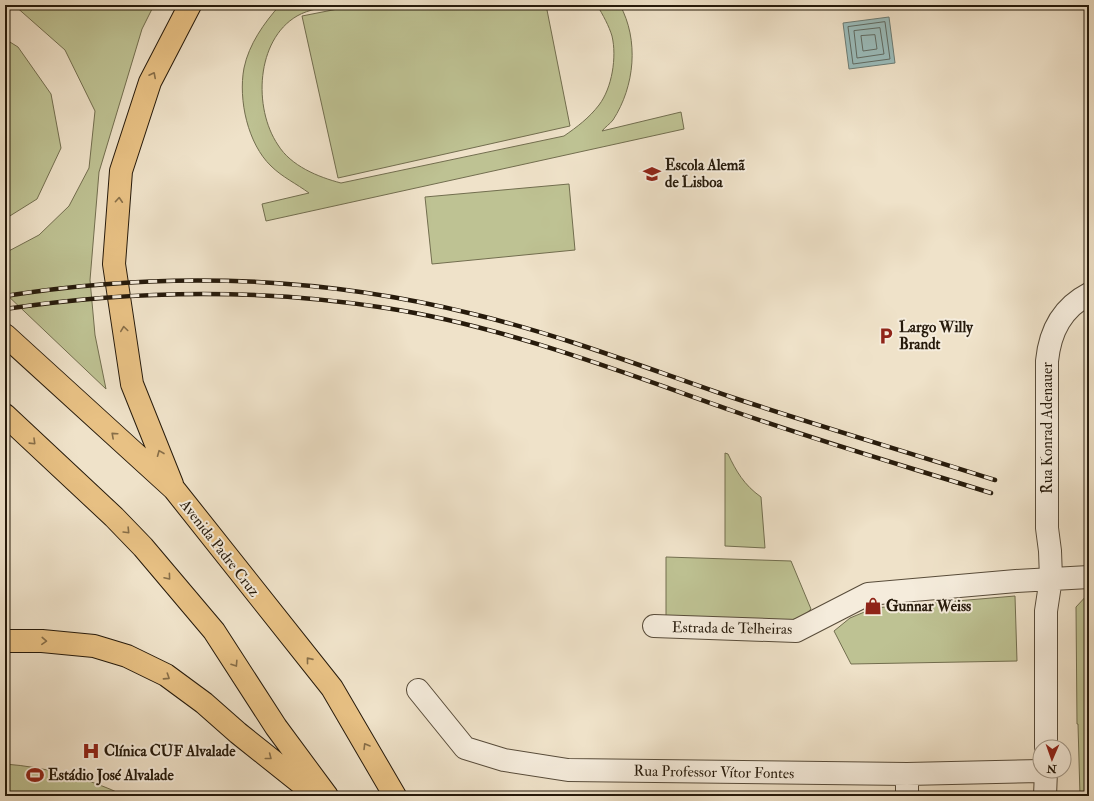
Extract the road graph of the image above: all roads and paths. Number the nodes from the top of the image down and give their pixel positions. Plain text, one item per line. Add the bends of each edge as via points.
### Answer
1 (190, 5) edge
2 (1089, 294) edge
3 (5, 335) edge
4 (5, 415) edge
5 (174, 489) junction
6 (1089, 577) edge
7 (1051, 578) junction
8 (654, 626) dead end
9 (5, 641) edge
10 (418, 690) dead end
11 (1046, 739) edge
12 (1032, 771) edge
13 (906, 774) junction
14 (1046, 779) edge
15 (318, 796) edge
16 (327, 796) edge
17 (395, 796) edge
18 (907, 796) edge
19 (1046, 796) edge

5 -> 1 highway via 132,384 114,264 121,171 150,82
2 - 7 street, Rua Konrad Adenauer via 1066,310 1058,321 1048,346 1047,528
5 -> 3 highway, Avenida Padre Cruz
4 -> 16 highway via 114,517 143,547 214,631 276,727
17 -> 5 highway, Avenida Padre Cruz via 332,688
6 - 7 street, Estrada de Telheiras
7 - 8 street, Estrada de Telheiras via 868,594 796,631
7 - 11 street, Rua Konrad Adenauer via 1046,611
9 -> 15 highway via 42,641 94,646 140,662 166,675 204,703
10 - 13 street, Rua Professor Vítor Fontes via 465,748 504,760 568,770
12 - 13 street, Rua Professor Vítor Fontes
13 - 18 street
14 - 19 street

